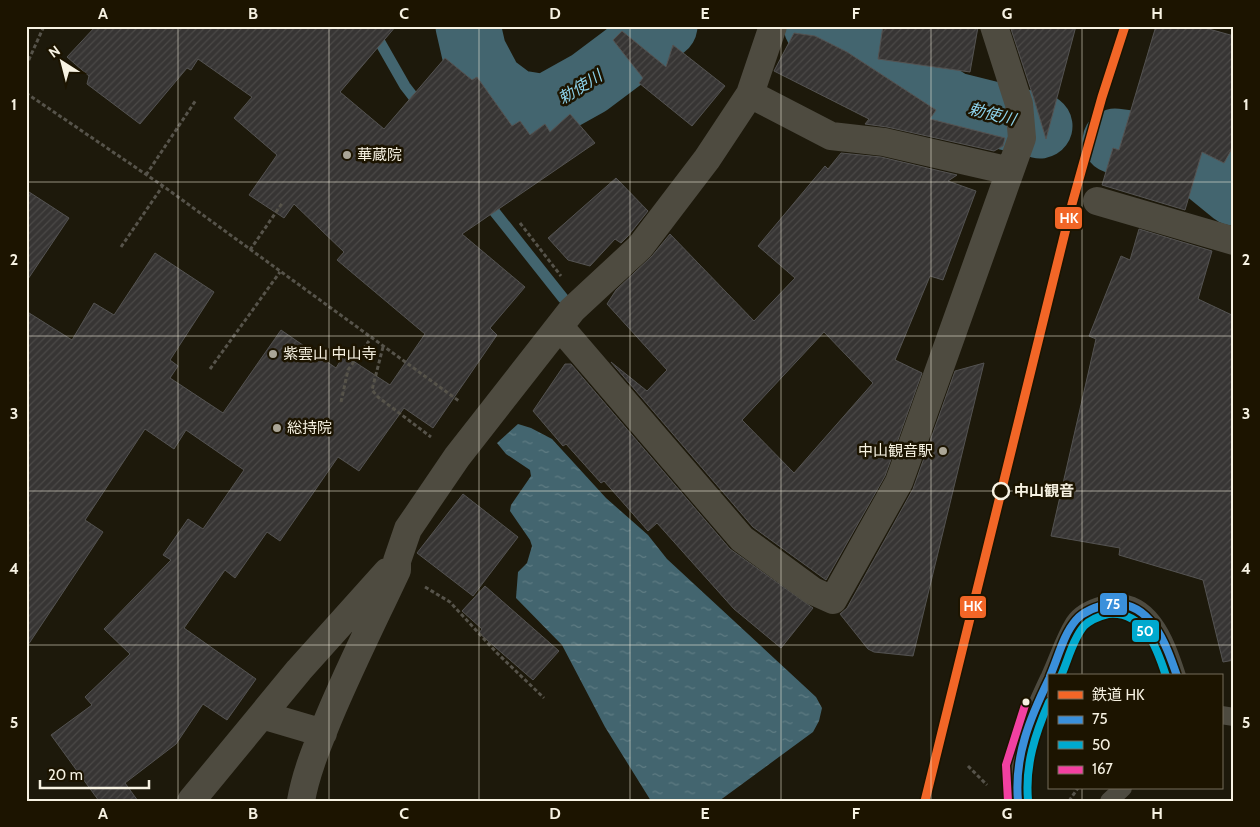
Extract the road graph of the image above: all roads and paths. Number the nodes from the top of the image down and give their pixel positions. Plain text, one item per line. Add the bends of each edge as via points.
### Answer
1 (44, 26) edge
2 (994, 26) edge
3 (773, 28) edge
4 (26, 66) edge
5 (26, 93) edge
6 (750, 94) junction
7 (196, 100) dead end
8 (1010, 171) junction
9 (146, 175) junction
10 (163, 186) junction
11 (1097, 201) dead end
12 (282, 202) dead end
13 (520, 224) dead end
14 (1234, 241) edge
15 (121, 247) dead end
16 (250, 250) junction
17 (280, 272) junction
18 (582, 302) junction
19 (560, 327) junction
20 (369, 341) dead end
21 (383, 348) junction
22 (210, 369) dead end
23 (458, 400) dead end
24 (341, 402) dead end
25 (457, 457) junction
26 (397, 565) junction
27 (1050, 674) edge
28 (1176, 674) edge
29 (1048, 679) edge
30 (544, 698) dead end
31 (262, 714) junction
32 (323, 733) junction
33 (968, 766) dead end
34 (987, 785) dead end
35 (1077, 790) edge
36 (1121, 790) edge
37 (191, 801) edge
38 (301, 801) edge
39 (1018, 801) edge
40 (1069, 801) edge
41 (1109, 801) edge

1 - 4 path
2 - 8 street via 1019,104 1022,138
3 - 6 street
5 - 9 path
6 - 8 street via 831,136 884,142
6 - 18 street via 707,159 640,248
7 - 9 path
8 - 19 street via 899,482 833,600 813,591 742,539
9 - 10 path
10 - 15 path
10 - 16 path
11 - 14 street
12 - 16 path
13 - 18 path
16 - 17 path
17 - 21 path
17 - 22 path
18 - 19 street
19 - 25 street
20 - 24 path via 348,370
21 - 23 path
21 - 25 path via 372,390
25 - 26 street via 408,530
26 - 30 path via 450,602
26 - 31 street
26 - 32 street
27 - 28 lane via 1075,622 1095,607 1111,603 1136,608 1154,623 1165,641
29 - 39 lane via 1016,767
31 - 32 street
31 - 37 street
32 - 38 street via 304,781
33 - 34 path
35 - 40 path
36 - 41 lane

